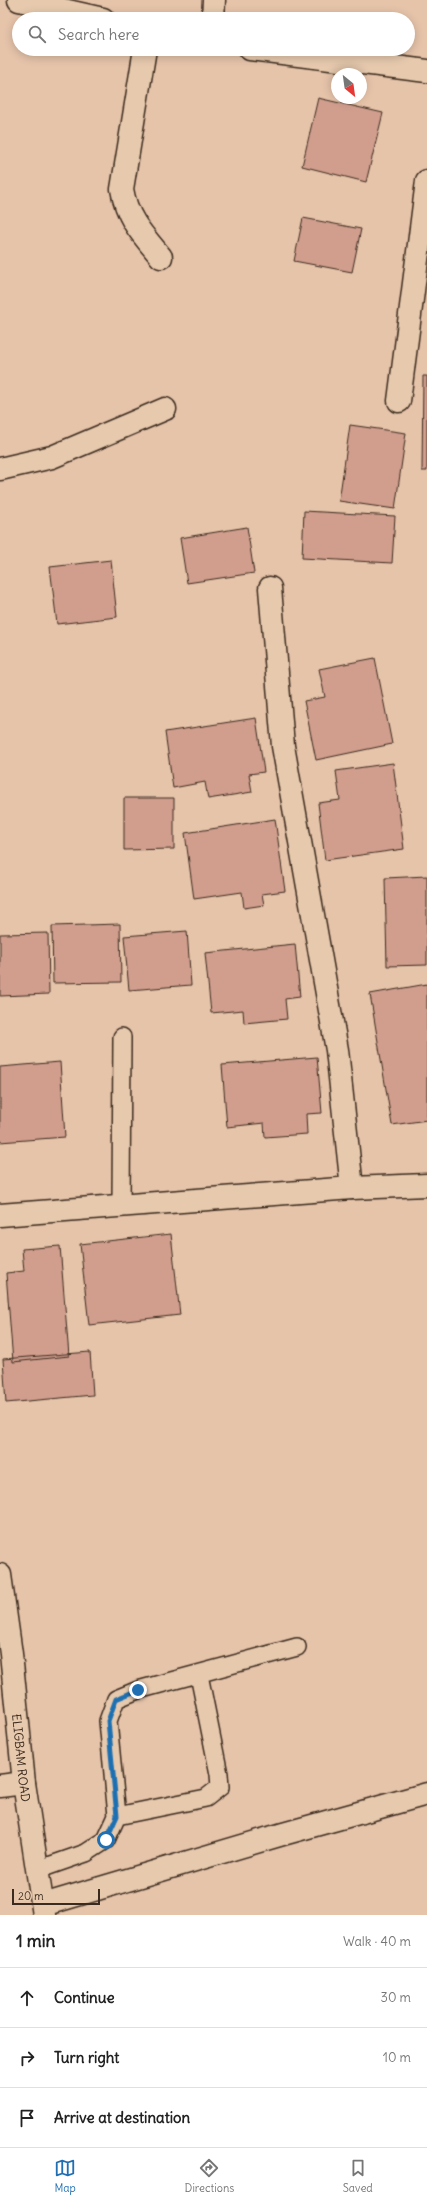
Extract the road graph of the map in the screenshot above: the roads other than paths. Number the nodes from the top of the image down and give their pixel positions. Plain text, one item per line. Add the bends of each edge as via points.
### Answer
1 (19, 0) edge
2 (214, 0) edge
3 (72, 12) edge
4 (213, 12) edge
5 (144, 56) edge
6 (306, 56) edge
7 (427, 71) edge
8 (427, 181) edge
9 (161, 257) dead end
10 (399, 401) dead end
11 (165, 409) dead end
12 (0, 469) edge
13 (270, 588) dead end
14 (122, 1037) dead end
15 (427, 1185) edge
16 (352, 1188) junction
17 (121, 1206) junction
18 (0, 1215) edge
19 (0, 1575) edge
20 (297, 1647) dead end
21 (199, 1675) junction
22 (24, 1783) junction
23 (0, 1786) edge
24 (427, 1794) edge
25 (117, 1816) junction
26 (37, 1870) junction
27 (44, 1910) edge

1 - 3 street
2 - 4 street
5 - 9 street via 122,189 125,206 132,221
6 - 7 street
8 - 10 street
11 - 12 street via 52,457
13 - 16 street via 283,746 337,1050
14 - 17 lane
15 - 16 street
16 - 17 street
17 - 18 street
19 - 22 street, ELIGBAM ROAD
20 - 21 lane
21 - 25 lane via 138,1690 116,1699 108,1721
21 - 25 lane via 220,1787 206,1798
22 - 23 street
22 - 26 street, ELIGBAM ROAD
24 - 27 street via 283,1834
25 - 26 lane via 106,1840 86,1853
26 - 27 street, ELIGBAM ROAD

